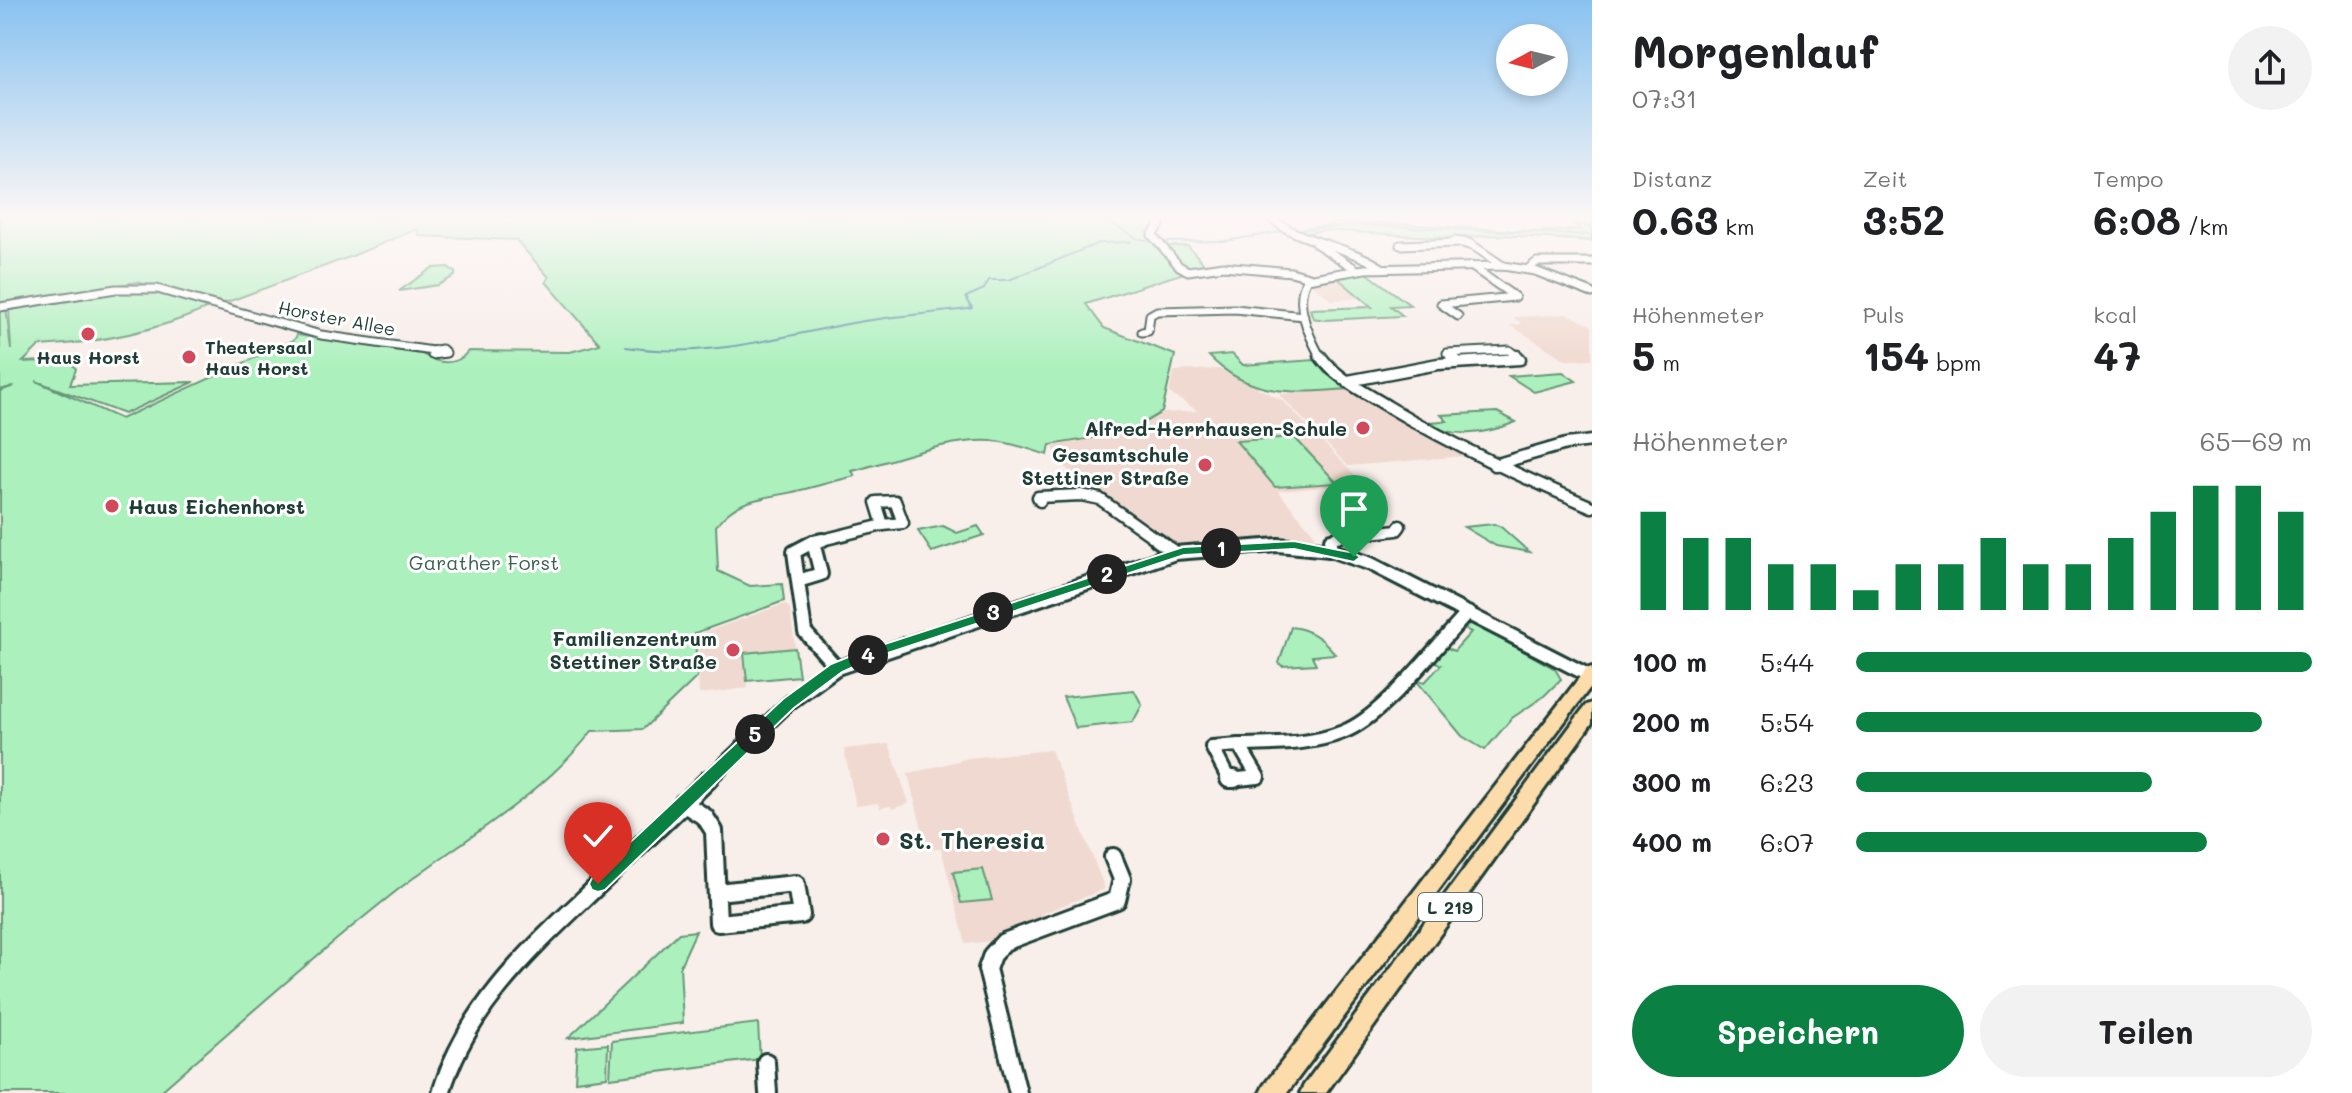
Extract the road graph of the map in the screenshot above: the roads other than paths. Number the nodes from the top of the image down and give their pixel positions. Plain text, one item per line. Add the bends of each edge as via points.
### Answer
1 (1181, 267) edge
2 (1216, 267) edge
3 (1235, 267) edge
4 (1353, 267) edge
5 (1373, 267) edge
6 (1472, 267) edge
7 (1514, 267) edge
8 (1531, 267) edge
9 (1356, 269) junction
10 (1528, 269) junction
11 (1309, 277) junction
12 (1592, 293) edge
13 (0, 307) edge
14 (1304, 316) junction
15 (1458, 316) dead end
16 (1142, 332) dead end
17 (433, 351) dead end
18 (1458, 362) junction
19 (1348, 381) junction
20 (1592, 441) edge
21 (1494, 465) junction
22 (1040, 501) dead end
23 (1592, 507) edge
24 (883, 525) dead end
25 (1400, 526) dead end
26 (813, 542) junction
27 (1330, 550) junction
28 (1175, 553) junction
29 (798, 581) junction
30 (1468, 613) junction
31 (837, 668) junction
32 (1591, 675) edge
33 (1592, 710) edge
34 (1239, 745) dead end
35 (683, 803) junction
36 (1113, 857) dead end
37 (717, 892) junction
38 (766, 1062) dead end
39 (441, 1093) edge
40 (768, 1093) edge
41 (1018, 1093) edge
42 (1272, 1093) edge
43 (1312, 1093) edge

1 - 2 street
3 - 11 street
4 - 9 street
5 - 9 street
6 - 15 street via 1515,297 1441,304
7 - 10 street
8 - 10 street
9 - 11 street
10 - 12 street
11 - 14 street via 1302,288
13 - 17 street, Horster Allee via 116,289 157,289 321,335
14 - 16 street via 1235,309 1155,311 1149,329
14 - 19 street via 1314,348
18 - 18 street via 1487,361 1520,359 1509,350 1447,353
18 - 19 street
19 - 21 street
20 - 21 street
21 - 23 street
22 - 28 street via 1038,497 1081,495 1100,499
24 - 26 street
25 - 27 street via 1335,537
26 - 29 street via 794,552
26 - 29 street via 821,574
27 - 28 street via 1278,545
27 - 30 street via 1390,572
28 - 31 street
29 - 31 street via 808,639
30 - 32 street
30 - 34 street via 1356,726 1324,738
31 - 35 street via 789,703
32 - 42 main road, L 219
33 - 43 main road, L 219
35 - 37 street via 711,823
35 - 39 street via 565,914 496,988 458,1045
36 - 41 street via 1122,879 1117,900 1004,942 992,955 987,969
37 - 37 street via 718,923 801,915 796,884
38 - 40 street

